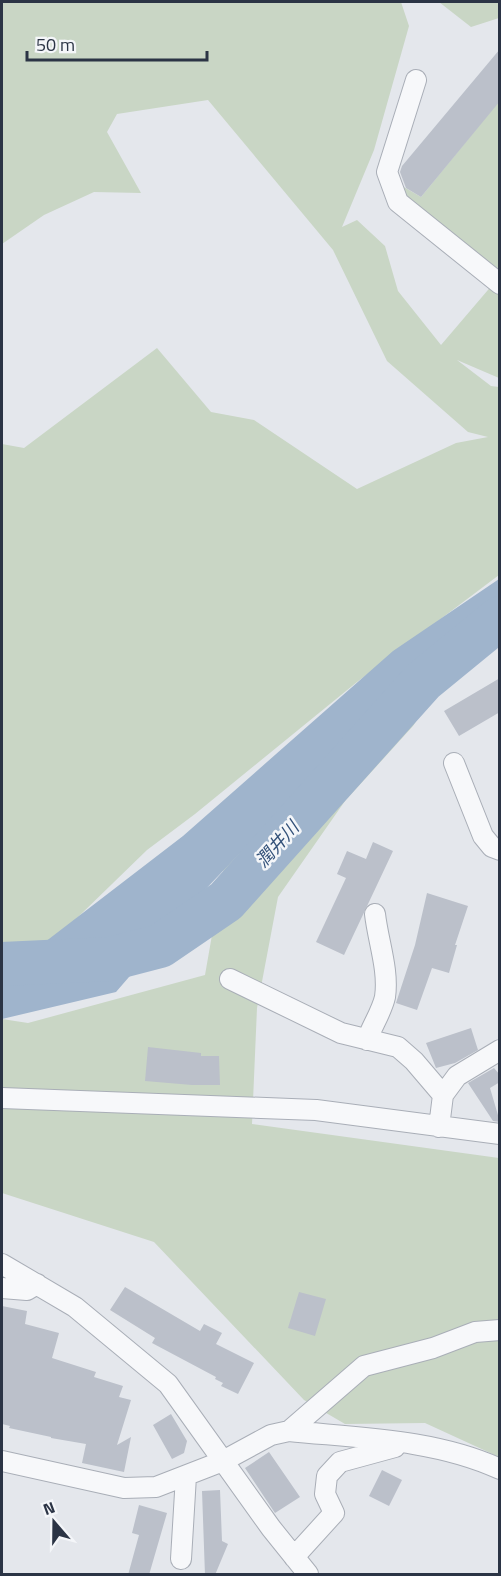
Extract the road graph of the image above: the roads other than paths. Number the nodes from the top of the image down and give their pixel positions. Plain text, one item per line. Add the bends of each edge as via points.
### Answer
1 (416, 80) dead end
2 (500, 284) edge
3 (454, 763) dead end
4 (500, 850) edge
5 (375, 914) dead end
6 (230, 979) dead end
7 (366, 1040) junction
8 (500, 1050) edge
9 (443, 1095) junction
10 (2, 1098) edge
11 (439, 1127) junction
12 (500, 1134) edge
13 (2, 1264) edge
14 (37, 1284) junction
15 (2, 1288) edge
16 (500, 1330) edge
17 (289, 1431) junction
18 (406, 1443) junction
19 (2, 1461) edge
20 (223, 1461) junction
21 (500, 1470) edge
22 (186, 1476) junction
23 (294, 1557) junction
24 (181, 1559) dead end
25 (308, 1575) edge

1 - 2 street via 387,171 398,202
3 - 4 street via 483,836
5 - 7 street via 386,968 385,998
6 - 7 street via 341,1034
7 - 9 street via 398,1047
8 - 9 street via 457,1076
9 - 11 street
10 - 11 street via 316,1110
11 - 12 street
13 - 14 street
14 - 15 street via 27,1290
14 - 20 street via 75,1307 168,1384
16 - 17 street via 475,1332 364,1366
17 - 18 street
17 - 20 street via 271,1435
18 - 21 street via 432,1446
18 - 23 street via 340,1462 327,1476 326,1494 334,1513
19 - 22 street via 124,1488 156,1487
20 - 22 street
20 - 23 street
22 - 24 street
23 - 25 street

